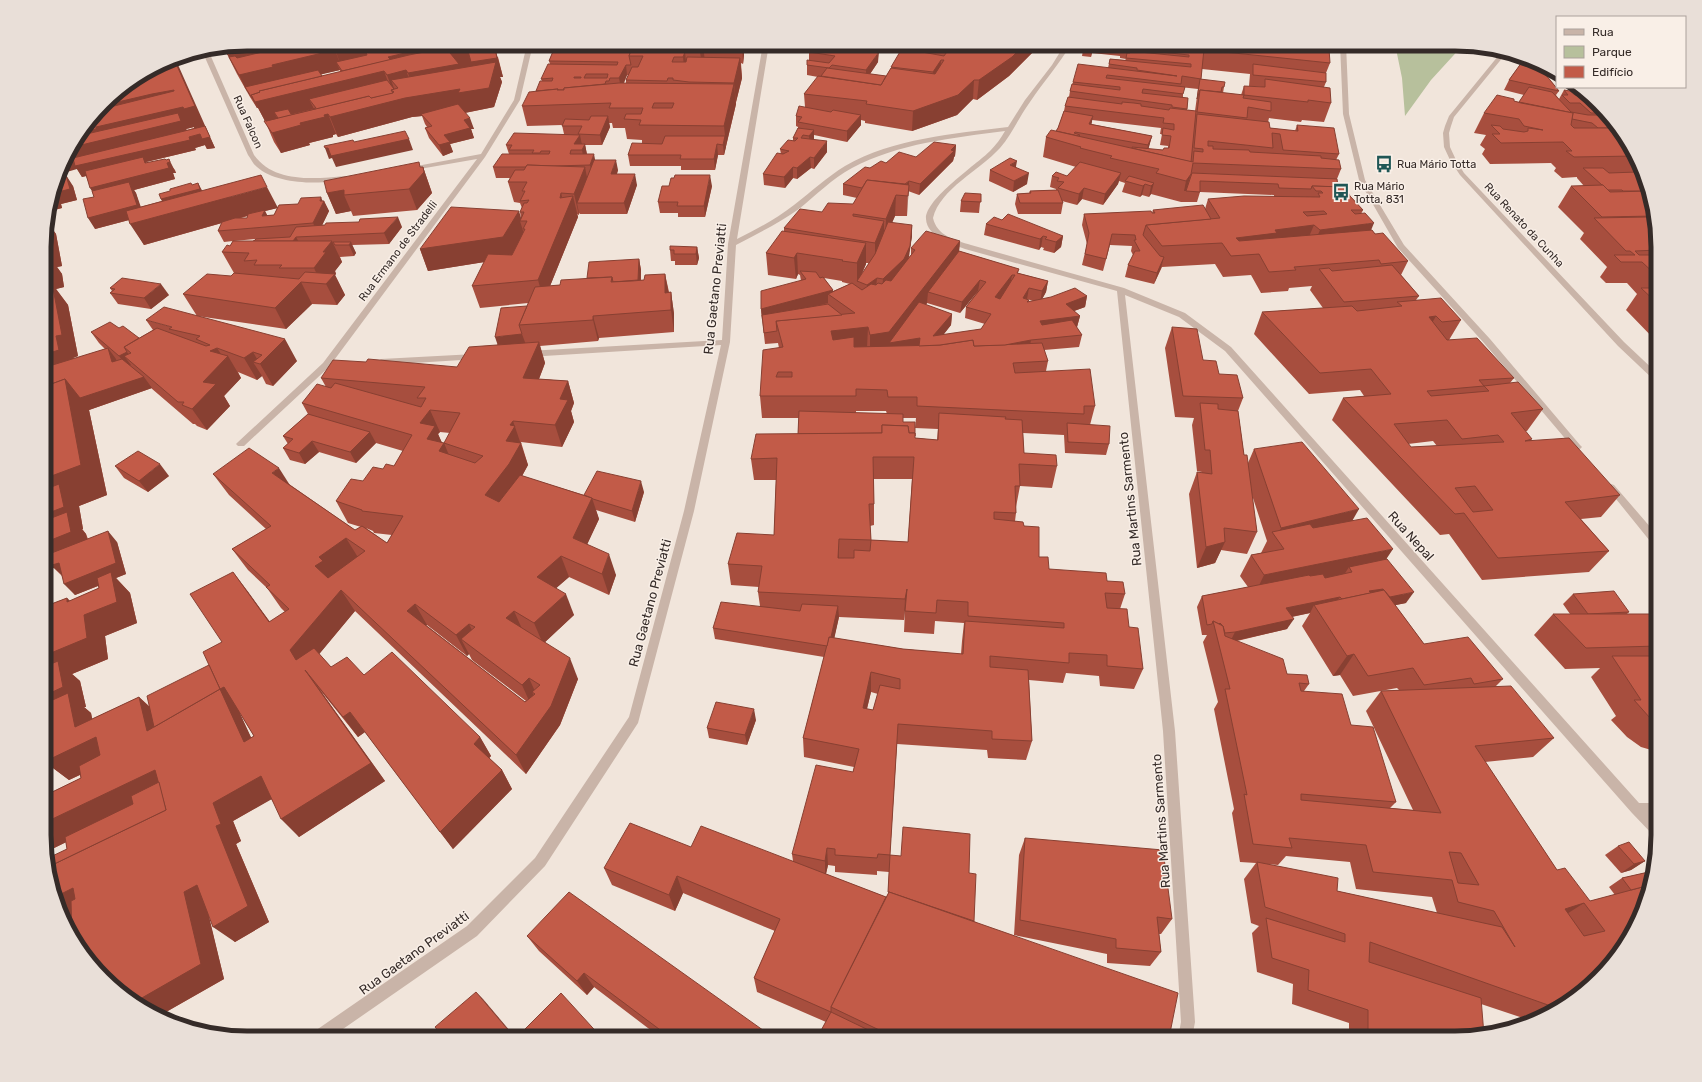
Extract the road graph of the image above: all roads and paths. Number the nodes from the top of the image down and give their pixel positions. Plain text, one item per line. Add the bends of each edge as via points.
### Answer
1 (527, 51) edge
2 (765, 51) edge
3 (1064, 51) edge
4 (1343, 51) edge
5 (207, 55) edge
6 (1500, 57) edge
7 (1010, 129) junction
8 (483, 156) junction
9 (398, 170) edge
10 (351, 177) edge
11 (732, 244) junction
12 (1121, 290) junction
13 (726, 342) junction
14 (522, 354) edge
15 (483, 356) edge
16 (373, 363) edge
17 (1651, 372) edge
18 (241, 444) dead end
19 (1582, 454) edge
20 (1607, 483) edge
21 (1651, 534) edge
22 (1636, 809) junction
23 (1651, 809) edge
24 (1651, 825) edge
25 (327, 1031) edge
26 (1186, 1031) edge

1 - 8 street, Rua Ermano de Stradelli via 516,100
2 - 11 street, Rua Gaetano Previatti
3 - 7 street
4 - 19 street via 1346,114 1362,180 1401,246 1487,341
5 - 10 street, Rua Falcon via 251,155 261,167 279,175 301,180
6 - 17 street, Rua Renato da Cunha via 1451,117 1446,128 1447,148 1462,174 1621,344
7 - 11 street via 945,137 879,153 826,181 788,214
7 - 12 street via 996,150 948,189 931,209 930,225 947,239 968,247
8 - 9 street
8 - 18 street, Rua Ermano de Stradelli via 330,365
11 - 13 street, Rua Gaetano Previatti
12 - 22 street, Rua Nepal via 1182,316 1228,349
12 - 26 street, Rua Martins Sarmento via 1169,731 1188,1022
13 - 14 street
13 - 25 street, Rua Gaetano Previatti via 689,512 634,719 540,862 472,931
15 - 16 street
20 - 21 street
22 - 23 street
22 - 24 street, Rua Nepal

